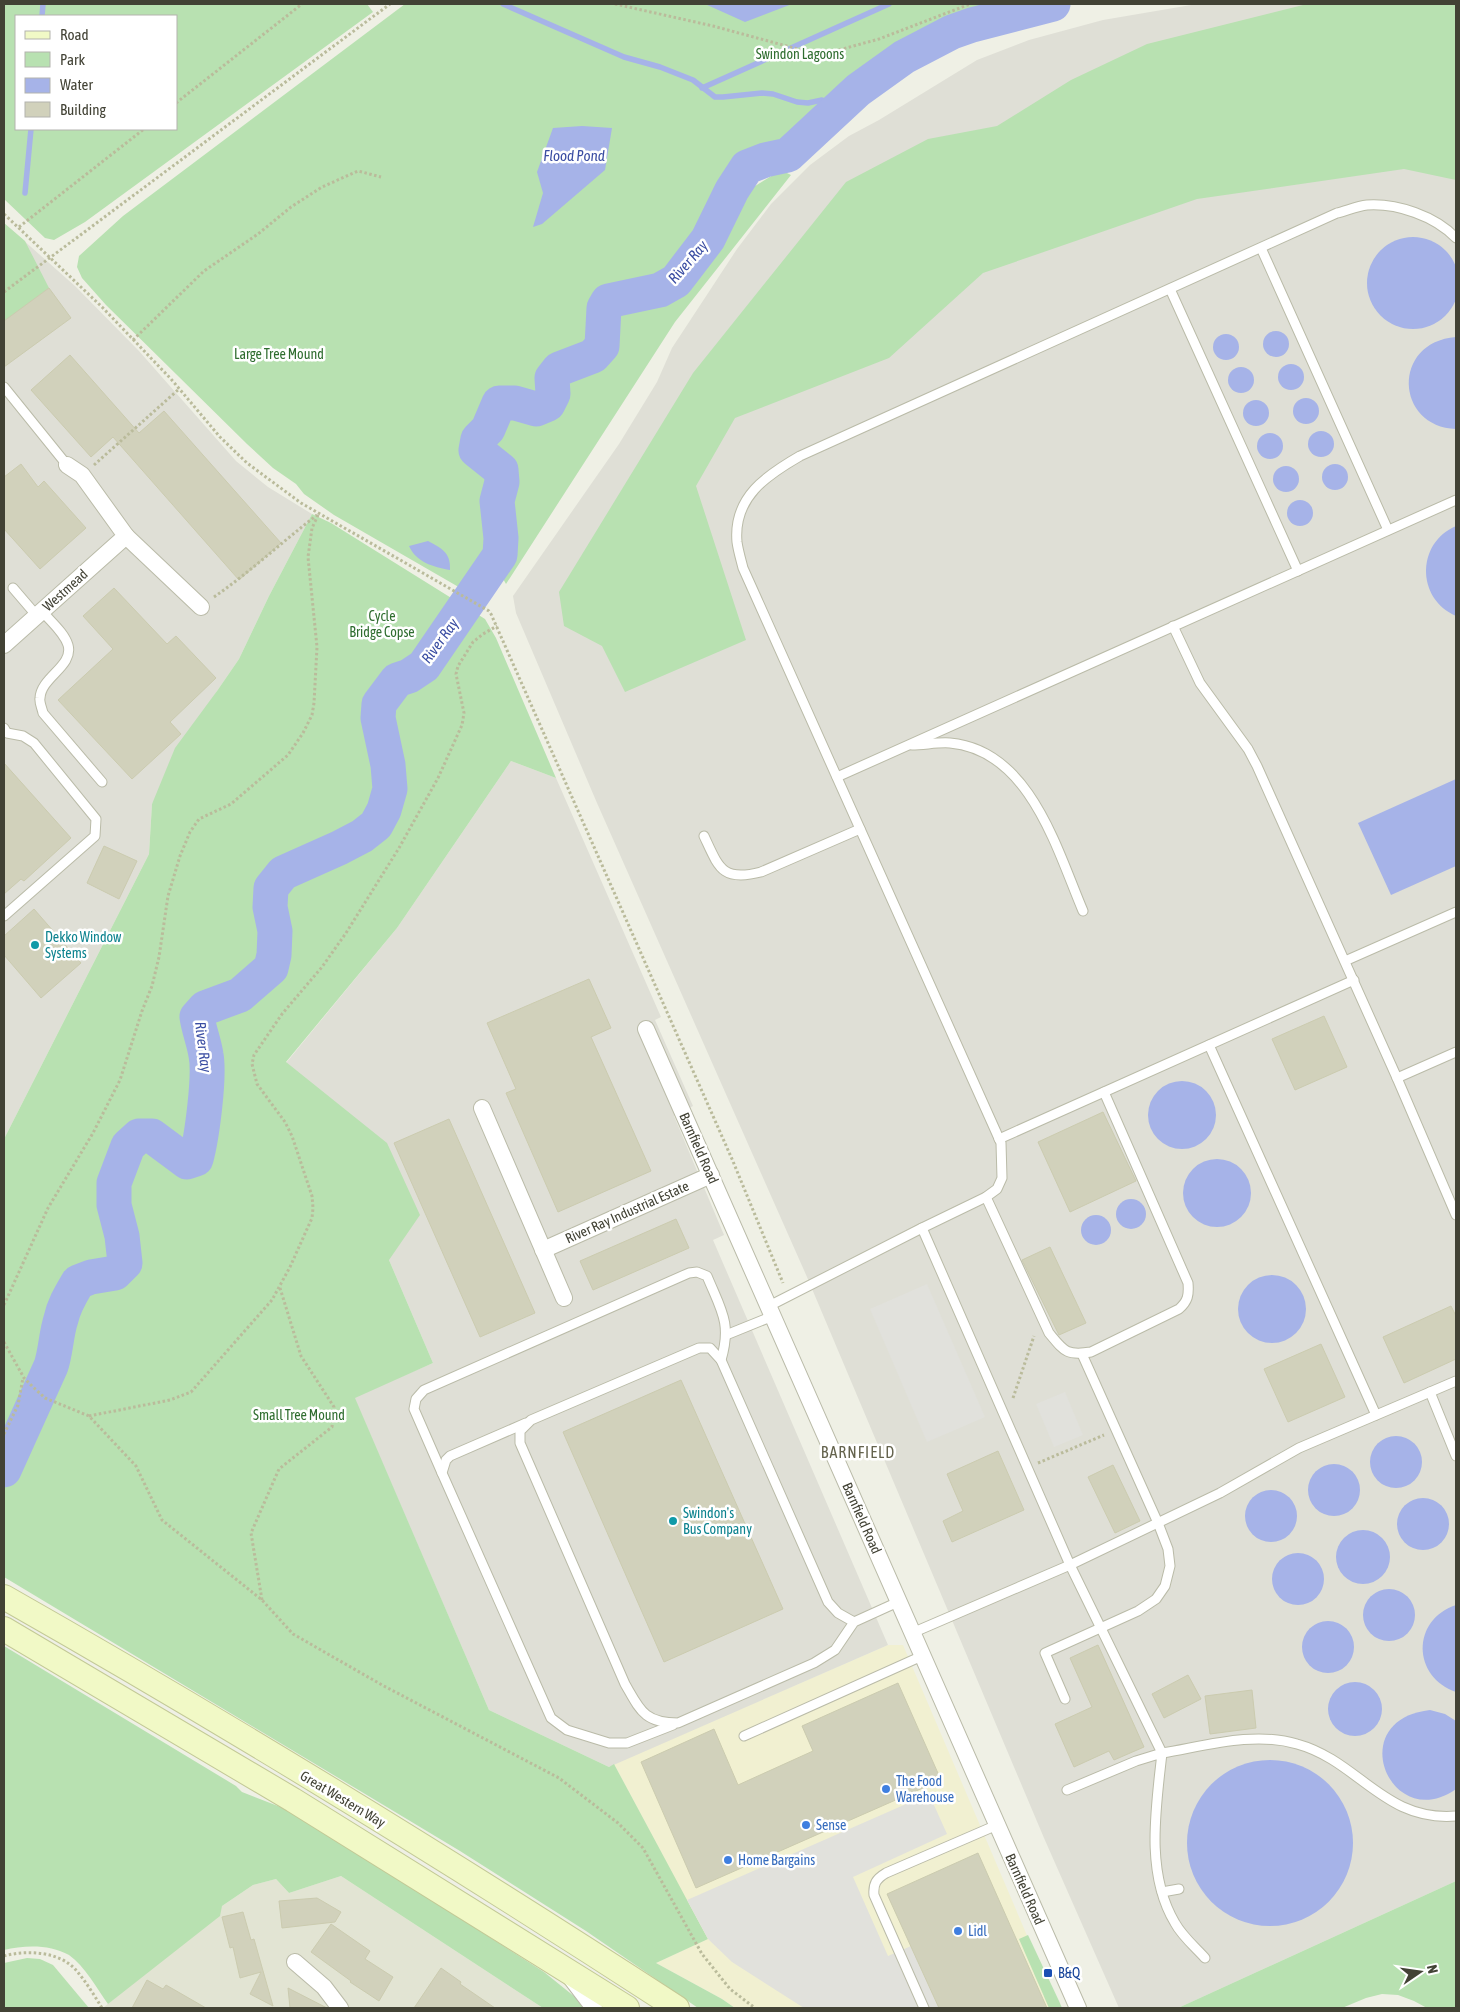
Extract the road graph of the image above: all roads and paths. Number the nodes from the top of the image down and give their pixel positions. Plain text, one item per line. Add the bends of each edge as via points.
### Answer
1 (302, 4) edge
2 (390, 4) edge
3 (615, 4) edge
4 (970, 4) edge
5 (629, 5) edge
6 (384, 6) edge
7 (178, 101) edge
8 (143, 130) edge
9 (381, 177) dead end
10 (4, 214) edge
11 (19, 227) junction
12 (1456, 238) edge
13 (1261, 248) junction
14 (51, 258) junction
15 (1170, 289) junction
16 (4, 292) edge
17 (133, 340) junction
18 (4, 387) edge
19 (179, 389) junction
20 (67, 466) joint
21 (82, 475) junction
22 (1456, 500) edge
23 (319, 513) junction
24 (1388, 530) junction
25 (126, 536) junction
26 (1298, 571) junction
27 (13, 588) dead end
28 (201, 607) joint
29 (488, 611) dead end
30 (39, 613) junction
31 (497, 626) dead end
32 (1173, 626) junction
33 (4, 645) edge
34 (4, 728) edge
35 (907, 746) junction
36 (837, 777) junction
37 (102, 782) dead end
38 (860, 829) junction
39 (704, 836) dead end
40 (1083, 911) dead end
41 (1456, 912) edge
42 (4, 916) edge
43 (1345, 961) junction
44 (1354, 980) junction
45 (646, 1028) dead end
46 (1209, 1045) junction
47 (1456, 1052) edge
48 (1397, 1078) junction
49 (1104, 1092) junction
50 (482, 1108) dead end
51 (999, 1138) junction
52 (710, 1175) junction
53 (986, 1197) junction
54 (1456, 1215) edge
55 (922, 1228) junction
56 (543, 1250) junction
57 (280, 1287) junction
58 (564, 1298) dead end
59 (4, 1305) edge
60 (771, 1311) junction
61 (1041, 1316) junction
62 (726, 1335) junction
63 (4, 1342) edge
64 (1082, 1354) junction
65 (721, 1360) junction
66 (24, 1378) junction
67 (1456, 1381) edge
68 (1430, 1392) junction
69 (1376, 1415) junction
70 (89, 1416) junction
71 (1006, 1418) junction
72 (531, 1420) junction
73 (1116, 1430) junction
74 (4, 1434) edge
75 (1456, 1456) edge
76 (1028, 1468) junction
77 (442, 1474) junction
78 (1158, 1522) junction
79 (1070, 1565) junction
80 (4, 1597) edge
81 (262, 1600) junction
82 (898, 1602) junction
83 (854, 1622) junction
84 (1100, 1627) junction
85 (4, 1629) edge
86 (912, 1633) junction
87 (922, 1656) junction
88 (1065, 1699) dead end
89 (678, 1723) junction
90 (744, 1736) dead end
91 (1162, 1753) junction
92 (1066, 1790) dead end
93 (1456, 1816) edge
94 (997, 1825) junction
95 (1179, 1889) dead end
96 (1162, 1892) junction
97 (4, 1956) edge
98 (1205, 1958) dead end
99 (295, 1962) dead end
100 (564, 1969) junction
101 (102, 2008) edge
102 (340, 2008) edge
103 (594, 2008) edge
104 (627, 2008) edge
105 (678, 2008) edge
106 (755, 2008) edge
107 (924, 2008) edge
108 (1078, 2008) edge

1 - 7 path
2 - 6 path
3 - 5 path
4 - 5 path via 879,39 835,51 805,51
6 - 14 path
8 - 11 path
9 - 17 path via 358,171 322,187 291,207 204,271
10 - 11 path
11 - 14 path
12 - 13 lane via 1425,216 1396,208 1366,205 1337,213
13 - 15 lane
13 - 24 lane
14 - 16 path
14 - 17 path
15 - 26 lane
15 - 36 lane via 800,456 772,472 745,500 737,541 743,568
17 - 19 path
18 - 20 lane
19 - 21 path
19 - 23 path via 247,463
20 - 21 street
21 - 25 street
22 - 24 lane
23 - 28 path via 239,580
23 - 29 path
23 - 59 path via 312,528 308,557 317,647 312,715 288,755 231,804 199,819 190,832 168,896 152,986 120,1080 48,1208
24 - 26 lane
25 - 28 street
25 - 30 street, Westmead
26 - 32 lane
27 - 30 lane
30 - 33 street, Westmead
30 - 37 lane via 65,638 68,647 66,660 42,687 39,699 43,713
31 - 57 path via 473,642 458,666 456,674 464,714 462,725 438,778 399,848 346,933 254,1055 252,1064 257,1084 292,1136 312,1196 312,1218
32 - 35 lane
32 - 43 lane via 1200,683 1248,749
34 - 42 lane via 7,733 23,736 34,743 96,819 95,836
35 - 36 lane
35 - 40 lane via 950,744 978,750 1006,768 1027,790 1043,817
36 - 38 lane
38 - 39 lane via 761,872 744,876 730,874 717,864
38 - 51 lane
41 - 43 lane
43 - 44 lane
44 - 46 lane
44 - 48 lane
45 - 52 street, Barnfield Road
46 - 49 lane
46 - 69 lane
47 - 48 lane
48 - 54 lane
49 - 51 lane
49 - 64 lane via 1188,1283 1189,1294 1187,1302 1179,1309
50 - 56 street
51 - 53 lane via 1002,1178 997,1189
52 - 56 street, River Ray Industrial Estate
52 - 60 street, Barnfield Road
53 - 55 lane
53 - 61 lane
55 - 60 lane
55 - 71 lane
56 - 58 street
57 - 70 path via 191,1392 170,1400
57 - 81 path via 301,1356 334,1407 332,1427 279,1469 251,1533
60 - 62 lane
60 - 82 street, Barnfield Road
61 - 64 lane via 1062,1349 1075,1355
61 - 71 path
62 - 65 lane
62 - 77 lane via 724,1316 708,1276 688,1273 424,1390 414,1409
63 - 66 path
64 - 73 lane
65 - 72 lane via 710,1348 699,1348
65 - 83 lane via 828,1602 838,1613
66 - 70 path via 46,1398
66 - 74 path via 18,1405
67 - 68 lane
68 - 69 lane
68 - 75 lane
69 - 78 lane via 1299,1448 1220,1493
70 - 81 path via 136,1466 162,1520
71 - 76 lane
72 - 77 lane via 450,1456
72 - 89 lane via 520,1431 520,1443 625,1684 645,1716 662,1723
73 - 76 path
73 - 78 lane
76 - 79 lane
77 - 89 lane via 551,1718 567,1730 609,1743 627,1743
78 - 79 lane
78 - 84 lane via 1168,1549 1170,1566 1165,1586 1156,1599 1138,1611
79 - 84 lane
79 - 86 lane
80 - 105 main road, Great Western Way via 208,1716
81 - 106 path via 293,1634 559,1778 618,1823 644,1848 702,1954 730,1989
82 - 83 lane
82 - 86 street, Barnfield Road
83 - 89 lane via 836,1650 814,1663
84 - 88 lane via 1044,1654
84 - 91 lane
85 - 100 main road, Great Western Way via 294,1800
86 - 87 street, Barnfield Road
87 - 90 lane
87 - 94 street, Barnfield Road
91 - 92 lane
91 - 93 lane via 1251,1740 1274,1739 1298,1744 1318,1752 1396,1805 1419,1814
91 - 96 lane via 1156,1816 1158,1874
94 - 107 lane via 886,1873 874,1883 874,1895
94 - 108 street, Barnfield Road
95 - 96 lane
96 - 98 lane via 1175,1924
97 - 101 path via 47,1954 65,1961 75,1969
99 - 102 street via 324,1987
100 - 103 street
100 - 104 main road, Great Western Way

